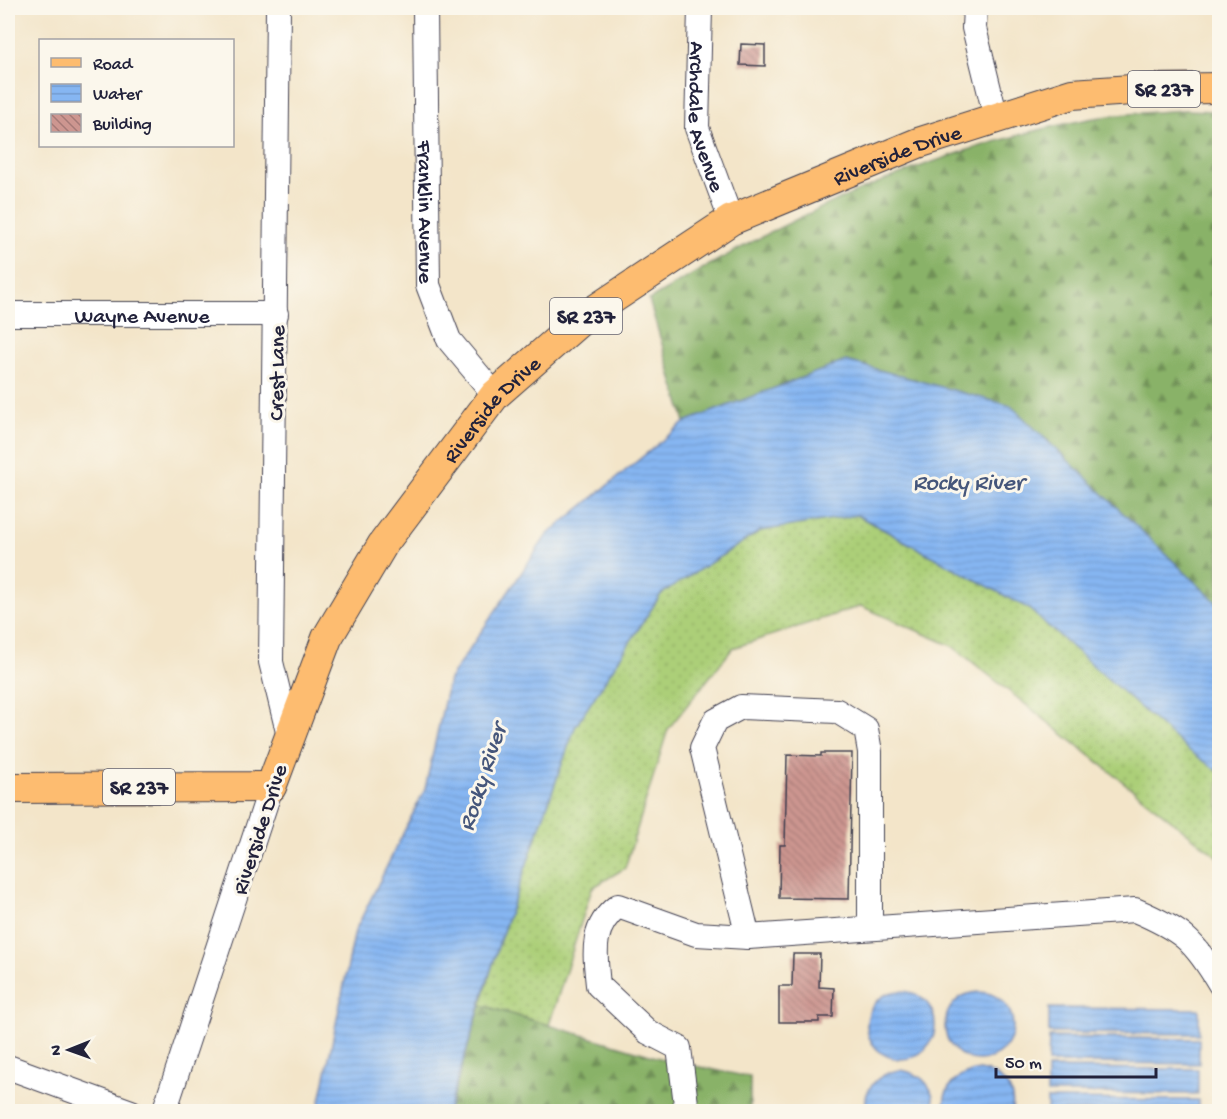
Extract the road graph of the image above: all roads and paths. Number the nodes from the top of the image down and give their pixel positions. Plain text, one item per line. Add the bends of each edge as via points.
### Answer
1 (278, 8) edge
2 (425, 8) edge
3 (700, 8) edge
4 (975, 8) edge
5 (1220, 88) edge
6 (996, 118) junction
7 (731, 220) junction
8 (8, 314) edge
9 (276, 314) junction
10 (495, 395) junction
11 (289, 736) junction
12 (271, 787) junction
13 (8, 788) edge
14 (870, 928) junction
15 (748, 937) junction
16 (1220, 984) edge
17 (8, 1067) edge
18 (131, 1112) edge
19 (164, 1112) edge
20 (687, 1112) edge

1 - 9 street, Crest Lane
2 - 10 street, Franklin Avenue via 428,285 449,340
3 - 7 street, Archdale Avenue via 697,128
4 - 6 street via 974,28
5 - 6 main road, Riverside Drive / SR 237 via 1072,94
6 - 7 main road, Riverside Drive / SR 237 via 918,144
7 - 10 main road, Riverside Drive / SR 237 via 583,318
8 - 9 street, Wayne Avenue
9 - 11 street, Crest Lane via 271,662
10 - 11 main road, Riverside Drive / SR 237 via 382,544 327,638
11 - 12 main road, Riverside Drive / SR 237
12 - 13 main road, SR 237
12 - 19 street, Riverside Drive
14 - 15 street
14 - 15 street via 870,752 866,729 837,711 741,707 716,721 702,747
14 - 16 street via 1136,910 1171,925 1187,937
15 - 20 street via 696,934 618,906 606,915 594,944 598,985 648,1032 680,1048
17 - 18 street

